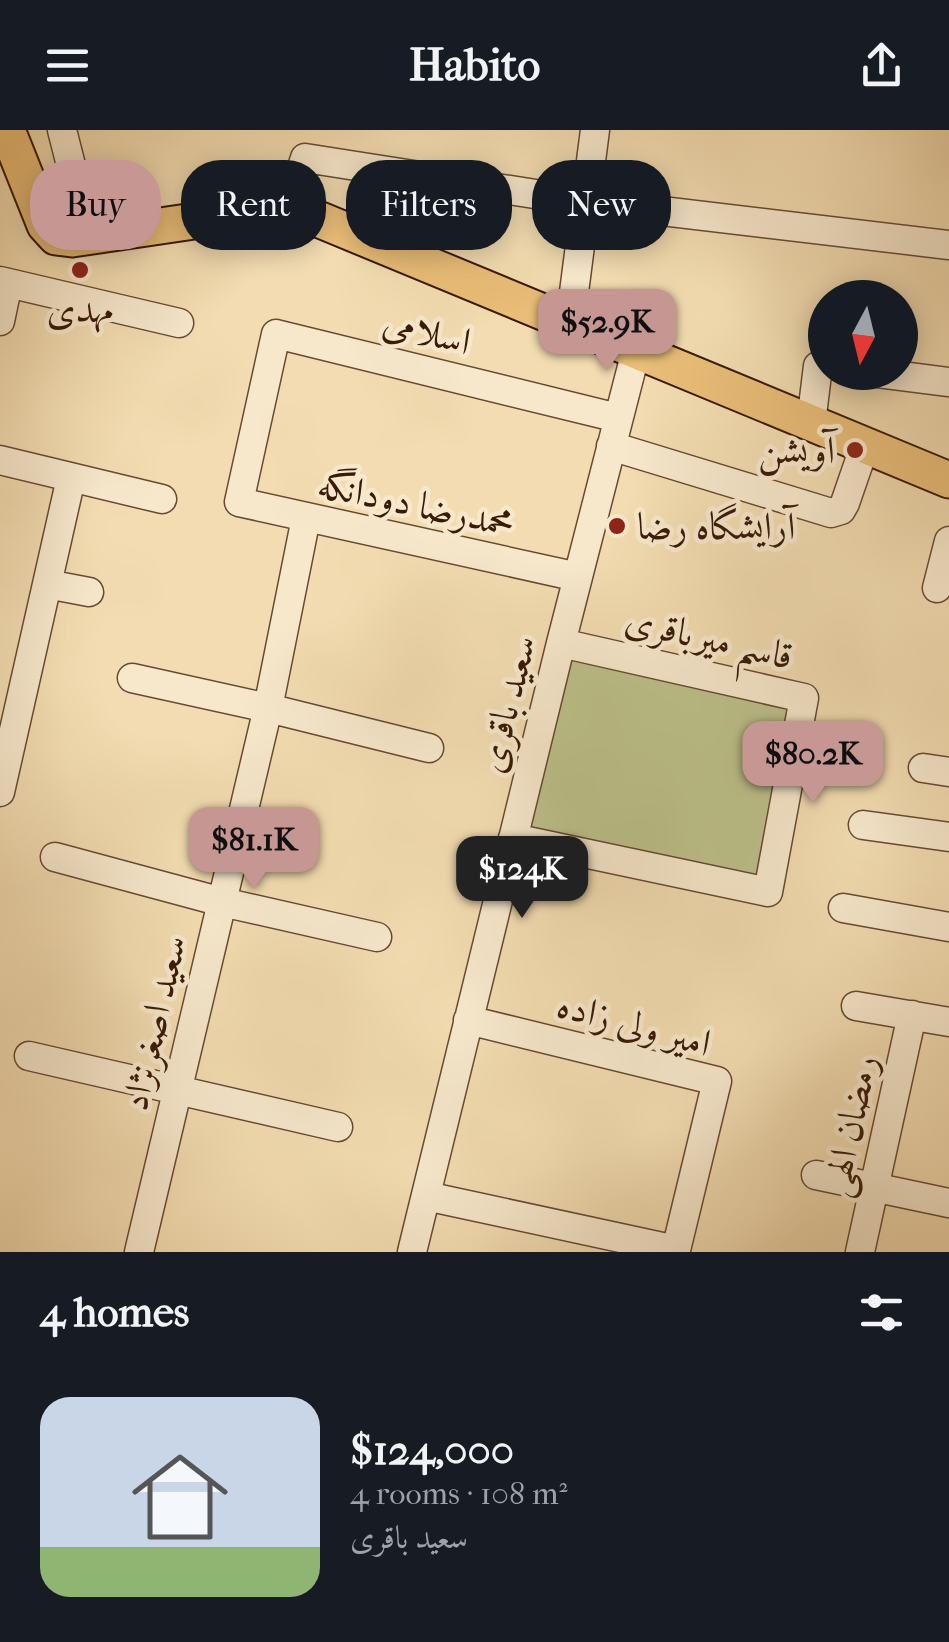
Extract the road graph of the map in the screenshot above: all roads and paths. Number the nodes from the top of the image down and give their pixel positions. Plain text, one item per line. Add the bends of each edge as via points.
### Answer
1 (8, 130) edge
2 (62, 130) edge
3 (595, 130) edge
4 (65, 160) edge
5 (591, 160) edge
6 (326, 161) edge
7 (30, 185) edge
8 (532, 194) edge
9 (671, 212) edge
10 (326, 222) edge
11 (949, 245) edge
12 (580, 250) edge
13 (4, 282) edge
14 (0, 322) edge
15 (179, 323) dead end
16 (570, 323) junction
17 (636, 350) junction
18 (918, 378) edge
19 (949, 382) edge
20 (815, 390) edge
21 (618, 418) junction
22 (811, 423) junction
23 (611, 446) junction
24 (866, 446) junction
25 (0, 460) edge
26 (71, 478) junction
27 (949, 480) edge
28 (162, 499) dead end
29 (239, 502) joint
30 (306, 518) junction
31 (949, 541) edge
32 (578, 577) junction
33 (47, 584) junction
34 (937, 588) dead end
35 (89, 592) dead end
36 (561, 643) junction
37 (132, 678) dead end
38 (268, 708) junction
39 (429, 748) dead end
40 (0, 792) edge
41 (862, 825) dead end
42 (949, 837) edge
43 (513, 838) junction
44 (55, 858) dead end
45 (222, 902) junction
46 (843, 908) dead end
47 (949, 926) edge
48 (377, 937) dead end
49 (856, 1006) dead end
50 (912, 1015) junction
51 (468, 1020) junction
52 (949, 1022) edge
53 (29, 1056) dead end
54 (177, 1091) junction
55 (338, 1126) dead end
56 (816, 1176) dead end
57 (874, 1188) junction
58 (426, 1196) junction
59 (949, 1203) edge
60 (139, 1252) edge
61 (412, 1252) edge
62 (860, 1252) edge

1 - 7 main road
2 - 4 street
3 - 5 street
6 - 8 street
9 - 11 street
10 - 16 main road
12 - 16 street
13 - 14 street
13 - 15 street
16 - 17 main road
17 - 21 street, سعید باقری
17 - 22 main road
18 - 19 street
20 - 22 street
21 - 23 street, سعید باقری
21 - 29 street, اسلامی via 276,334
22 - 24 main road
23 - 24 street via 832,513 846,502
23 - 32 street, سعید باقری
24 - 27 main road
25 - 26 street
26 - 28 street
26 - 33 street
29 - 30 street, محمدرضا دودانگه
30 - 32 street, محمدرضا دودانگه
30 - 38 street, سعید اصغرنژاد
31 - 34 street
32 - 36 street, سعید باقری
33 - 35 street
33 - 40 street
36 - 43 street, سعید باقری
36 - 43 street, قاسم میرباقری via 804,698 768,892
37 - 38 street
38 - 39 street
38 - 45 street, سعید اصغرنژاد
41 - 42 street
43 - 51 street, سعید باقری
44 - 45 street
45 - 48 street
45 - 54 street, سعید اصغرنژاد
46 - 47 street
49 - 50 street
50 - 52 street
50 - 57 street, رمضان الهی
51 - 58 street, سعید باقری
51 - 58 street, امیر ولی زاده via 718,1081 676,1250
53 - 54 street
54 - 55 street
54 - 60 street, سعید اصغرنژاد
56 - 57 street
57 - 59 street
57 - 62 street, رمضان الهی
58 - 61 street, سعید باقری

